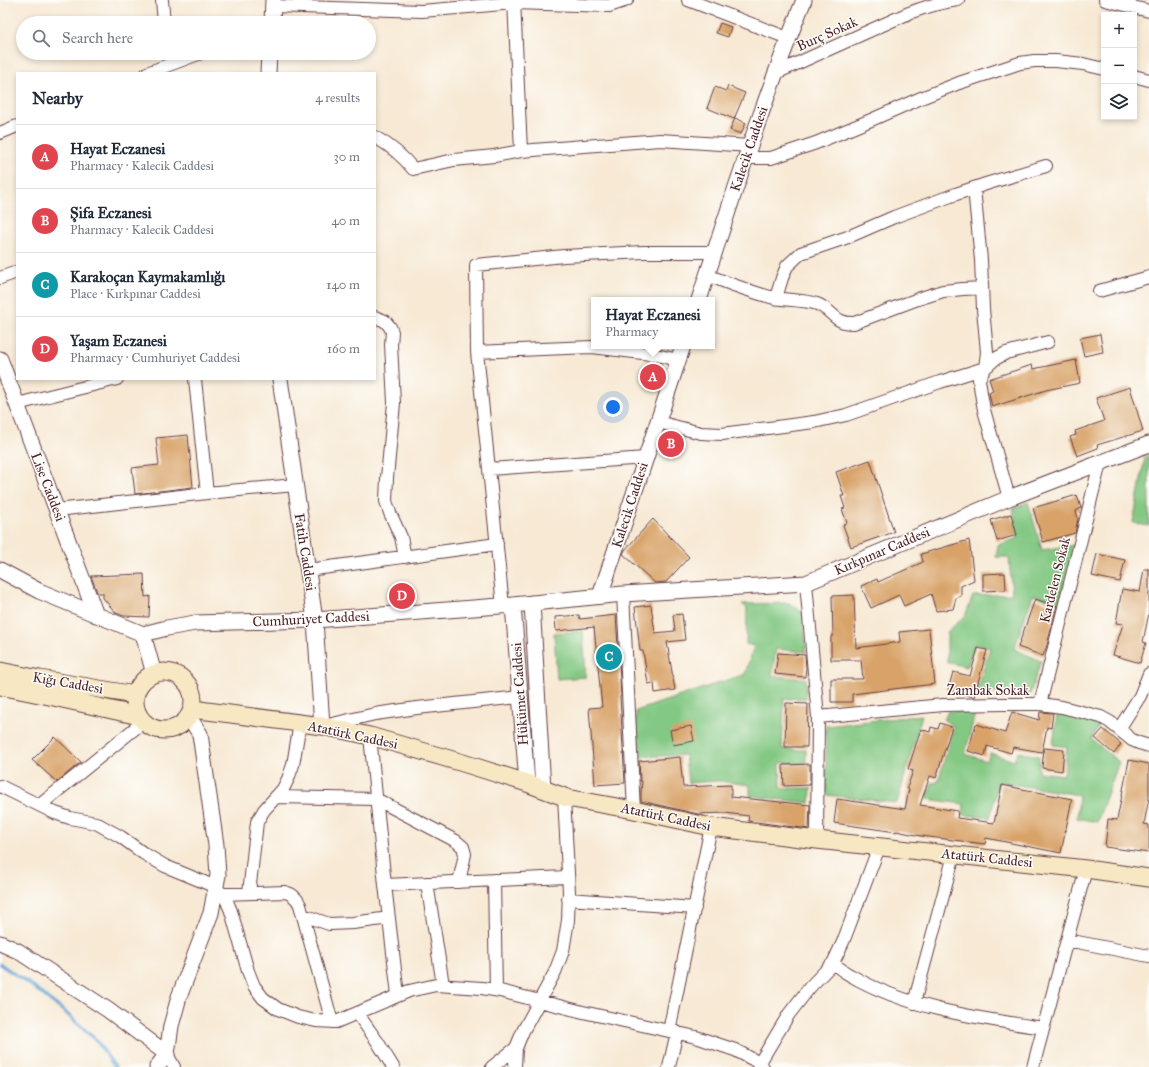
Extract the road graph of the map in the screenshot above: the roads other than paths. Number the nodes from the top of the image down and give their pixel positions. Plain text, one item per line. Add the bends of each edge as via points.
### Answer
1 (162, 0) edge
2 (627, 0) edge
3 (688, 0) edge
4 (804, 0) edge
5 (958, 0) edge
6 (1105, 0) edge
7 (514, 2) edge
8 (273, 3) edge
9 (1149, 11) edge
10 (163, 16) edge
11 (272, 16) edge
12 (788, 38) junction
13 (179, 60) edge
14 (269, 60) edge
15 (167, 64) edge
16 (1101, 68) edge
17 (149, 72) edge
18 (268, 72) edge
19 (776, 73) junction
20 (1137, 77) edge
21 (1149, 80) edge
22 (16, 126) edge
23 (0, 133) edge
24 (376, 138) edge
25 (521, 151) junction
26 (748, 152) junction
27 (1046, 166) dead end
28 (974, 188) junction
29 (715, 252) junction
30 (16, 272) edge
31 (707, 275) junction
32 (1149, 277) edge
33 (0, 278) edge
34 (982, 288) junction
35 (1099, 291) dead end
36 (700, 297) edge
37 (776, 298) junction
38 (376, 317) edge
39 (1048, 342) dead end
40 (591, 347) edge
41 (609, 349) edge
42 (682, 349) edge
43 (477, 352) junction
44 (0, 359) edge
45 (679, 360) junction
46 (985, 368) junction
47 (113, 380) edge
48 (195, 380) edge
49 (280, 380) edge
50 (17, 404) junction
51 (658, 422) junction
52 (1149, 444) edge
53 (646, 458) junction
54 (1100, 463) junction
55 (489, 468) junction
56 (295, 485) junction
57 (207, 493) junction
58 (1009, 498) junction
59 (57, 510) junction
60 (496, 544) junction
61 (405, 557) junction
62 (0, 570) edge
63 (308, 570) junction
64 (806, 583) junction
65 (623, 594) junction
66 (600, 596) junction
67 (532, 603) junction
68 (508, 605) junction
69 (96, 615) junction
70 (315, 620) junction
71 (143, 634) junction
72 (0, 670) edge
73 (154, 674) junction
74 (1149, 674) edge
75 (0, 686) edge
76 (135, 695) junction
77 (520, 696) junction
78 (1040, 704) junction
79 (191, 713) junction
80 (818, 717) junction
81 (141, 719) junction
82 (300, 723) junction
83 (322, 726) junction
84 (1119, 729) junction
85 (370, 736) junction
86 (1149, 746) edge
87 (0, 786) edge
88 (535, 786) junction
89 (277, 796) junction
90 (564, 797) junction
91 (376, 799) junction
92 (40, 805) junction
93 (634, 810) junction
94 (711, 827) junction
95 (817, 840) junction
96 (879, 847) junction
97 (954, 855) junction
98 (1086, 869) junction
99 (1149, 870) edge
100 (568, 877) junction
101 (1149, 878) edge
102 (494, 880) junction
103 (459, 882) junction
104 (427, 883) junction
105 (385, 885) junction
106 (219, 891) junction
107 (249, 893) junction
108 (568, 899) junction
109 (695, 908) junction
110 (303, 915) junction
111 (389, 918) junction
112 (1067, 940) junction
113 (0, 943) edge
114 (1149, 956) edge
115 (833, 963) junction
116 (443, 985) junction
117 (496, 990) junction
118 (398, 995) junction
119 (538, 1001) junction
120 (914, 1003) junction
121 (356, 1013) junction
122 (332, 1022) junction
123 (1043, 1028) junction
124 (673, 1031) junction
125 (516, 1048) junction
126 (164, 1063) edge
127 (761, 1065) edge
128 (393, 1067) edge
129 (492, 1067) edge
130 (515, 1067) edge
131 (669, 1067) edge
132 (1032, 1067) edge

1 - 10 street
2 - 7 street via 609,6
3 - 12 street
4 - 12 street, Kalecik Caddesi
5 - 19 street, Burç Sokak via 927,6 909,13
6 - 9 street
7 - 8 street via 422,11
7 - 25 street
8 - 11 street
12 - 19 street, Kalecik Caddesi
13 - 15 street
14 - 18 street
15 - 17 street
16 - 26 street via 1056,61 1020,63 959,83 816,143 771,158
19 - 26 street, Kalecik Caddesi
20 - 21 street
22 - 23 street
24 - 25 street via 404,157 413,169 454,160
25 - 26 street via 660,140
26 - 29 street, Kalecik Caddesi
27 - 28 street
28 - 34 street
28 - 37 street via 801,253 787,266
29 - 31 street, Kalecik Caddesi
29 - 43 street via 564,256 476,265
30 - 33 street
31 - 36 street, Kalecik Caddesi
31 - 37 street via 746,291
32 - 35 street
34 - 37 street via 943,291 854,323 838,320 816,303
34 - 46 street via 987,352
38 - 61 street via 385,321 392,332 390,344 394,403 386,501 401,537
39 - 46 street via 1006,353
40 - 43 street
41 - 45 street
42 - 45 street, Kalecik Caddesi
43 - 55 street
44 - 50 street, Lise Caddesi
45 - 51 street, Kalecik Caddesi
46 - 51 street via 846,415 814,422 722,434 701,433
46 - 58 street via 979,379 981,394
47 - 50 street
48 - 57 street
49 - 56 street, Fatih Caddesi
50 - 59 street, Lise Caddesi
51 - 53 street, Kalecik Caddesi
52 - 54 street, Kırkpınar Caddesi
53 - 55 street
53 - 66 street, Kalecik Caddesi
54 - 58 street, Kırkpınar Caddesi
54 - 78 street, Kardelen Sokak
55 - 60 street
56 - 57 street
56 - 63 street, Fatih Caddesi
57 - 59 street
58 - 64 street, Kırkpınar Caddesi
59 - 69 street, Lise Caddesi
60 - 61 street
60 - 68 street
61 - 63 street
62 - 69 street via 38,591
63 - 70 street, Fatih Caddesi
64 - 65 street, Kırkpınar Caddesi
64 - 80 street
65 - 66 street, Kırkpınar Caddesi
65 - 93 street
66 - 67 street, Cumhuriyet Caddesi
67 - 68 street, Cumhuriyet Caddesi
67 - 88 street
68 - 70 street, Cumhuriyet Caddesi
68 - 77 street, Hükümet Caddesi
69 - 71 street
70 - 71 street, Cumhuriyet Caddesi via 195,623
70 - 83 street, Fatih Caddesi
71 - 73 street
72 - 76 main road, Kiğı Caddesi
73 - 76 main road via 142,682
73 - 79 main road via 170,673 184,680 192,693
74 - 84 street via 1140,696
75 - 81 main road
76 - 81 main road via 136,710
77 - 83 street via 375,714
77 - 88 street, Hükümet Caddesi
78 - 80 street, Zambak Sokak via 943,705
78 - 84 street, Zambak Sokak via 1101,718
79 - 81 main road via 177,728 162,731 155,730
79 - 82 main road, Atatürk Caddesi
79 - 106 street via 200,734 216,845
80 - 95 street
81 - 92 street
82 - 83 main road, Atatürk Caddesi
82 - 89 street via 293,766
83 - 85 main road, Atatürk Caddesi
84 - 86 street, Zambak Sokak via 1139,744
85 - 88 main road, Atatürk Caddesi
85 - 91 street
87 - 92 street
88 - 90 main road, Atatürk Caddesi
89 - 91 street
89 - 107 street via 257,822
90 - 93 main road, Atatürk Caddesi
90 - 100 street
91 - 103 street via 463,847
91 - 105 street
92 - 106 street via 70,818 96,823 166,866
93 - 94 main road, Atatürk Caddesi
94 - 95 main road, Atatürk Caddesi
94 - 109 street
95 - 96 main road, Atatürk Caddesi
96 - 97 main road, Atatürk Caddesi
96 - 115 street
97 - 98 main road, Atatürk Caddesi
97 - 120 street
98 - 99 main road
98 - 101 main road, Atatürk Caddesi
98 - 112 street
100 - 102 street
100 - 108 street
102 - 103 street
102 - 117 street
103 - 104 street
104 - 105 street
104 - 116 street
105 - 111 street
106 - 107 street
106 - 122 street via 226,899 248,971 262,998 278,1009 298,1017
106 - 126 street via 179,997
107 - 110 street via 289,893 298,901
108 - 109 street
108 - 119 street via 568,920 563,951 555,972
109 - 124 street
110 - 111 street via 329,924 353,924
110 - 122 street
111 - 118 street
112 - 114 street
112 - 123 street
113 - 126 street via 108,1010
115 - 120 street via 886,993
115 - 127 street via 789,1014
116 - 117 street
116 - 118 street
117 - 119 street
118 - 121 street
119 - 124 street
119 - 125 street
120 - 123 street via 991,1020
121 - 122 street
121 - 128 street
123 - 132 street
124 - 127 street via 735,1050
124 - 131 street
125 - 129 street
125 - 130 street

